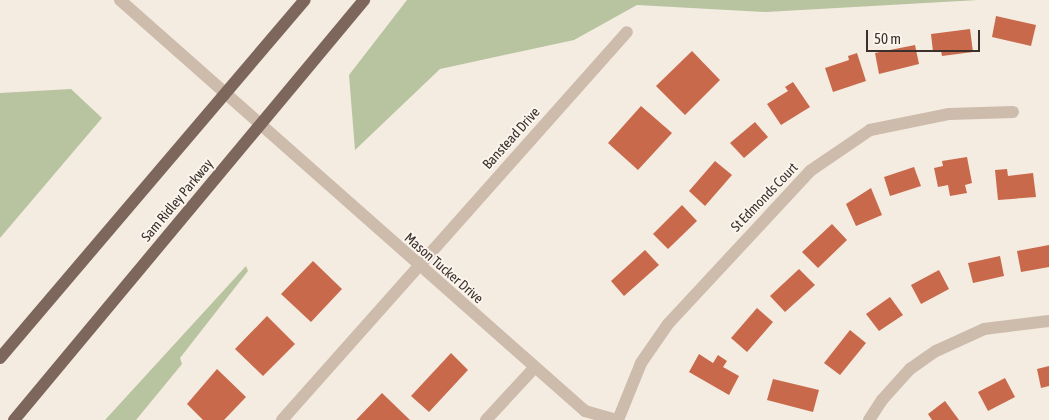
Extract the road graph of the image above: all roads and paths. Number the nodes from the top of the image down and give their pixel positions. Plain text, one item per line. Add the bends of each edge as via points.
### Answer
1 (120, 0) edge
2 (305, 0) edge
3 (364, 0) edge
4 (627, 32) dead end
5 (226, 93) junction
6 (1013, 112) dead end
7 (261, 124) junction
8 (418, 265) junction
9 (1049, 321) edge
10 (0, 358) edge
11 (535, 367) junction
12 (284, 419) edge
13 (14, 420) edge
14 (486, 420) edge
15 (617, 420) edge
16 (869, 420) edge

1 - 5 street, Mason Tucker Drive
2 - 5 main road
3 - 7 main road, Sam Ridley Parkway
4 - 8 street, Banstead Drive
5 - 7 street, Mason Tucker Drive
5 - 10 main road
6 - 15 street, St Edmonds Court via 949,114 870,130 810,171 668,324 640,363
7 - 8 street, Mason Tucker Drive
7 - 13 main road, Sam Ridley Parkway
8 - 11 street, Mason Tucker Drive
8 - 12 street, Banstead Drive
9 - 16 street via 984,329 936,351 910,369
11 - 14 street
11 - 15 street, Mason Tucker Drive via 584,411

